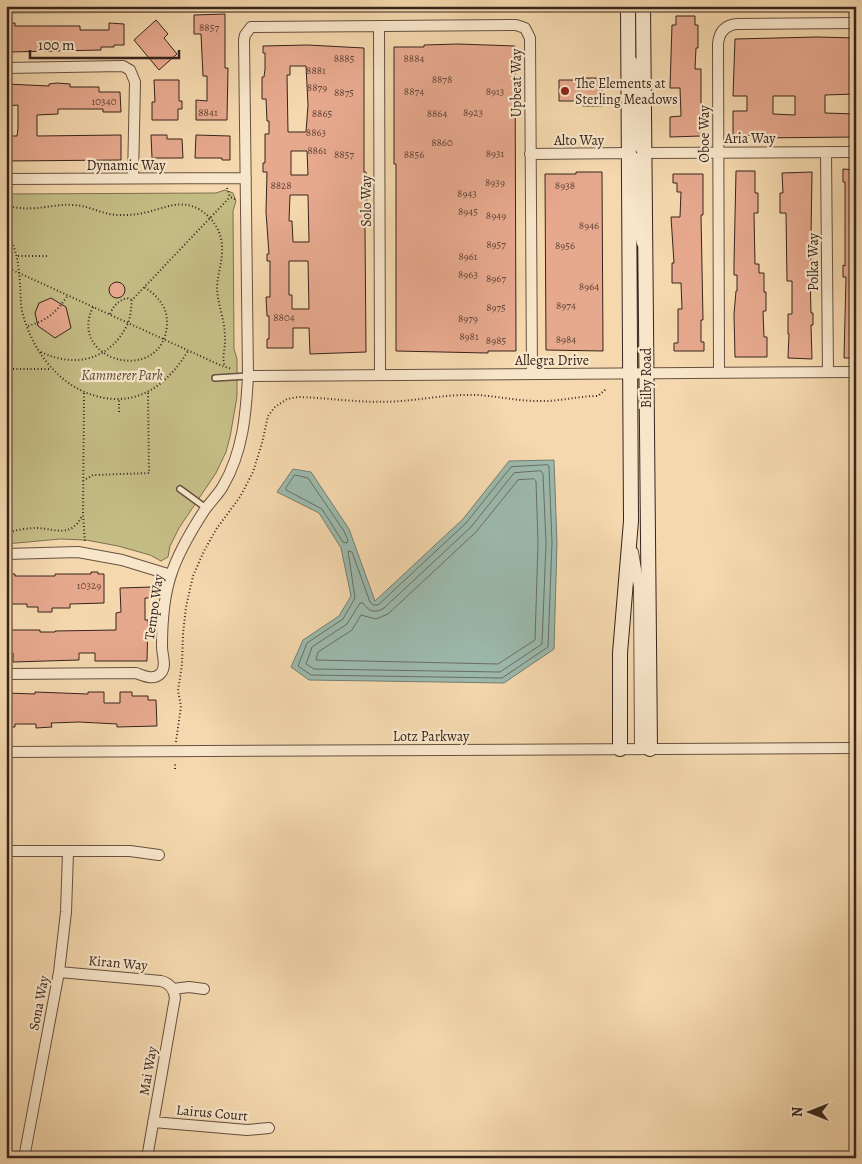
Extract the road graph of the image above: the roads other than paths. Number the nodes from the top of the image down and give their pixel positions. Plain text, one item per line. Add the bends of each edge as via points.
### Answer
1 (628, 6) edge
2 (644, 6) edge
3 (856, 23) edge
4 (380, 27) junction
5 (628, 51) junction
6 (6, 68) edge
7 (718, 152) junction
8 (826, 152) junction
9 (856, 152) edge
10 (629, 153) junction
11 (644, 153) junction
12 (530, 154) junction
13 (134, 178) junction
14 (246, 178) junction
15 (6, 179) edge
16 (645, 248) junction
17 (828, 372) junction
18 (856, 372) edge
19 (719, 373) junction
20 (532, 374) junction
21 (630, 374) junction
22 (645, 374) junction
23 (380, 375) junction
24 (248, 376) junction
25 (214, 378) dead end
26 (180, 489) dead end
27 (206, 508) junction
28 (631, 521) junction
29 (6, 554) edge
30 (171, 575) junction
31 (6, 674) edge
32 (856, 748) edge
33 (620, 749) junction
34 (645, 749) junction
35 (6, 752) edge
36 (6, 852) edge
37 (68, 852) junction
38 (160, 856) dead end
39 (59, 972) junction
40 (173, 988) junction
41 (204, 989) dead end
42 (153, 1122) junction
43 (268, 1128) dead end
44 (24, 1158) edge
45 (147, 1158) edge

1 - 5 street, Bilby Road
2 - 11 street, Bilby Road
3 - 7 street, Oboe Way via 727,26 718,39
4 - 12 street, Upbeat Way via 516,25 525,28 530,38
4 - 14 street, Upbeat Way via 257,27 247,31 244,40
4 - 23 street, Solo Way
5 - 10 street, Bilby Road
5 - 11 street via 635,75 636,138
6 - 13 street via 122,66 130,70 135,82
7 - 8 street, Aria Way
7 - 11 street, Aria Way
7 - 19 street, Oboe Way
8 - 9 street, Aria Way
8 - 17 street, Polka Way
10 - 12 street, Alto Way
10 - 16 street via 637,165 637,222
10 - 21 street, Bilby Road
11 - 16 street, Bilby Road
12 - 20 street, Upbeat Way
13 - 14 street, Dynamic Way
13 - 15 street, Dynamic Way
14 - 24 street, Upbeat Way
16 - 22 street, Bilby Road
17 - 18 street, Allegra Drive
17 - 19 street, Allegra Drive
19 - 22 street, Allegra Drive
20 - 21 street, Allegra Drive
20 - 23 street, Allegra Drive
21 - 22 street, Allegra Drive
21 - 28 street, Bilby Road
22 - 34 street, Bilby Road
23 - 24 street, Allegra Drive
24 - 25 lane
24 - 27 street, Tempo Way via 244,431 223,486
26 - 27 lane
27 - 30 street, Tempo Way
28 - 33 street, Bilby Road via 620,653
28 - 34 street, Bilby Road via 633,560 639,587
29 - 30 street via 78,552 122,560
30 - 31 street, Tempo Way via 163,619 164,668 160,674 155,677 136,673
32 - 34 street, Lotz Parkway
33 - 34 street, Lotz Parkway
33 - 35 street, Lotz Parkway
36 - 37 street
37 - 38 street via 139,852
37 - 39 street, Sona Way
39 - 40 street, Kiran Way via 161,981
39 - 44 street, Sona Way
40 - 41 street, Kiran Way
40 - 42 street, Mai Way via 175,998
42 - 43 street, Lairus Court via 238,1130
42 - 45 street, Mai Way

